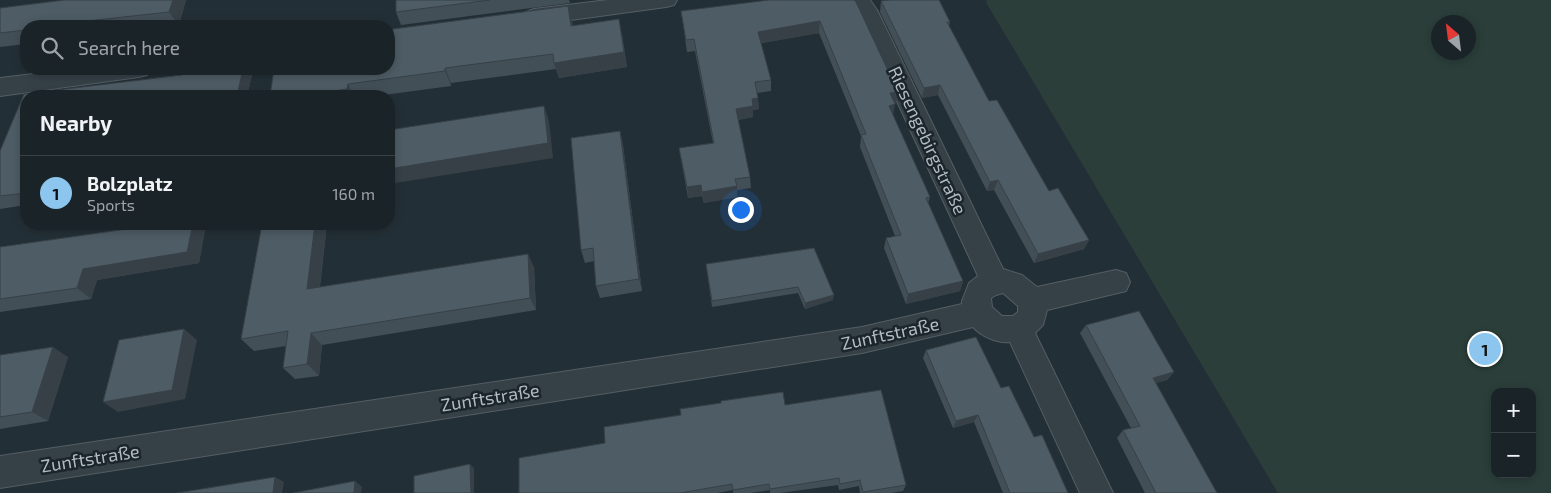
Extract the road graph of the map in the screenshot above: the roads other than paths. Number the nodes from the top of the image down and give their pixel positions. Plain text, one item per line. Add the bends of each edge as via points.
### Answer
1 (666, 0) edge
2 (858, 0) edge
3 (517, 19) edge
4 (93, 75) edge
5 (0, 87) edge
6 (995, 282) junction
7 (1116, 282) dead end
8 (1031, 301) junction
9 (978, 313) junction
10 (1018, 328) junction
11 (0, 472) edge
12 (1096, 493) edge

1 - 3 street
2 - 6 street, Riesengebirgstraße via 866,10
4 - 5 street
6 - 8 street via 1017,285
6 - 9 street via 978,293
7 - 8 street
8 - 10 street via 1031,318
9 - 10 street via 996,328
9 - 11 street, Zunftstraße via 862,340
10 - 12 street

